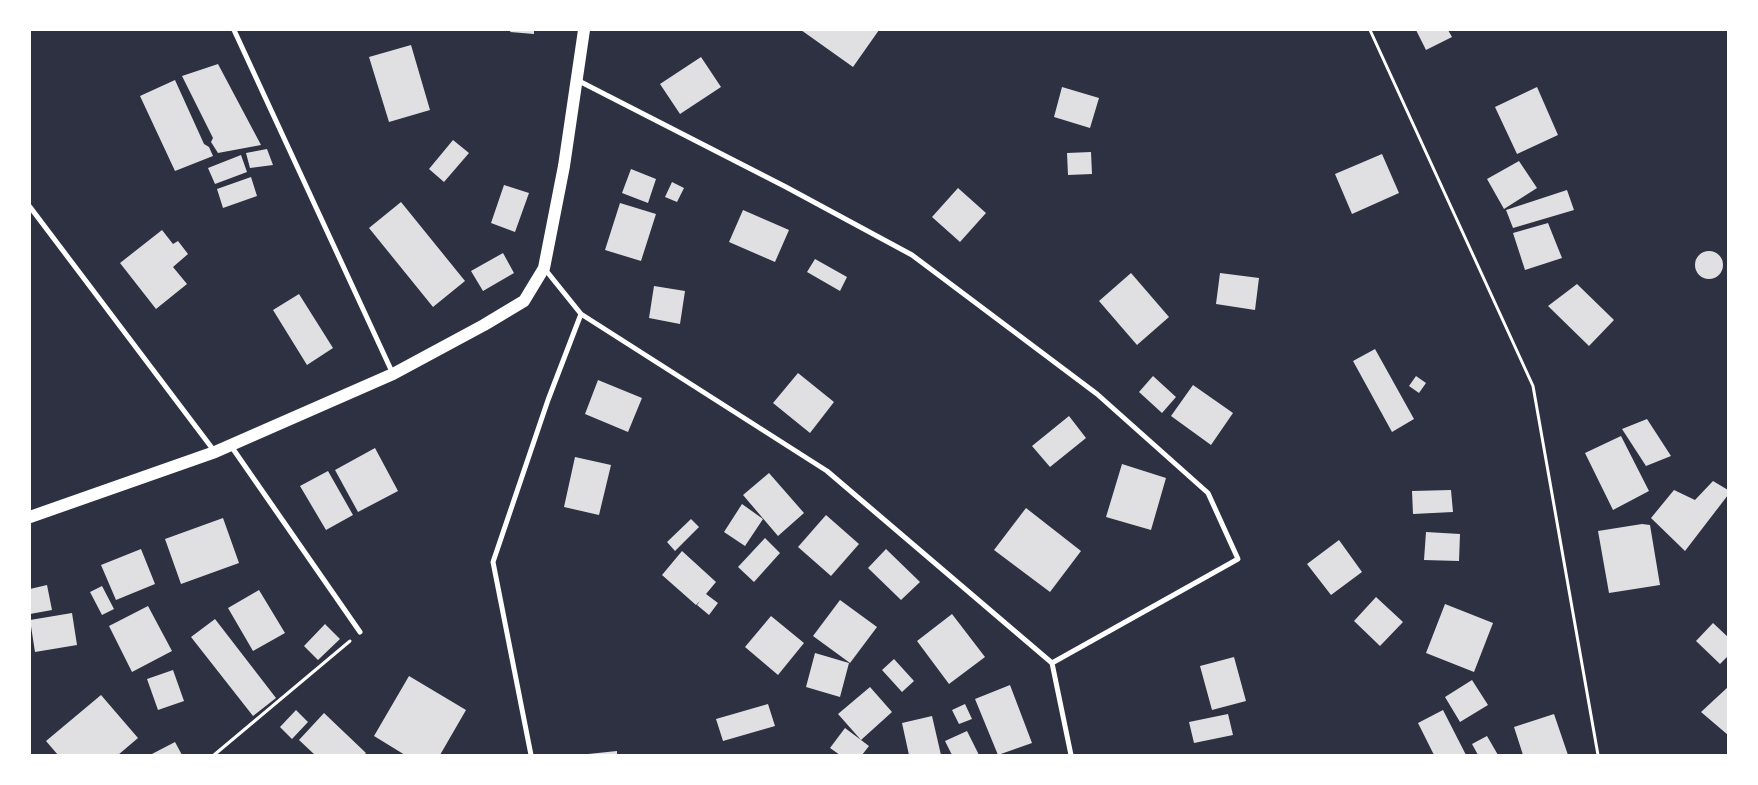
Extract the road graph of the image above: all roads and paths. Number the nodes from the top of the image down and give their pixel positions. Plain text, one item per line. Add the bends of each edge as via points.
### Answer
1 (234, 30) edge
2 (584, 30) edge
3 (1370, 30) edge
4 (576, 80) junction
5 (30, 207) edge
6 (544, 268) junction
7 (581, 314) junction
8 (392, 374) junction
9 (231, 445) junction
10 (215, 452) junction
11 (30, 517) edge
12 (360, 632) joint
13 (1052, 663) junction
14 (214, 755) edge
15 (531, 755) edge
16 (1071, 755) edge
17 (1598, 755) edge

1 - 8 street
2 - 4 main road
3 - 17 path via 1533,386
4 - 6 main road via 564,166
4 - 13 street via 912,255 1097,394 1208,493 1238,559
5 - 10 street
6 - 7 street
6 - 8 main road via 524,301
7 - 13 street via 827,471
7 - 15 street via 493,562
8 - 9 main road
9 - 10 main road
9 - 12 street
10 - 11 main road
12 - 14 path
13 - 16 street

